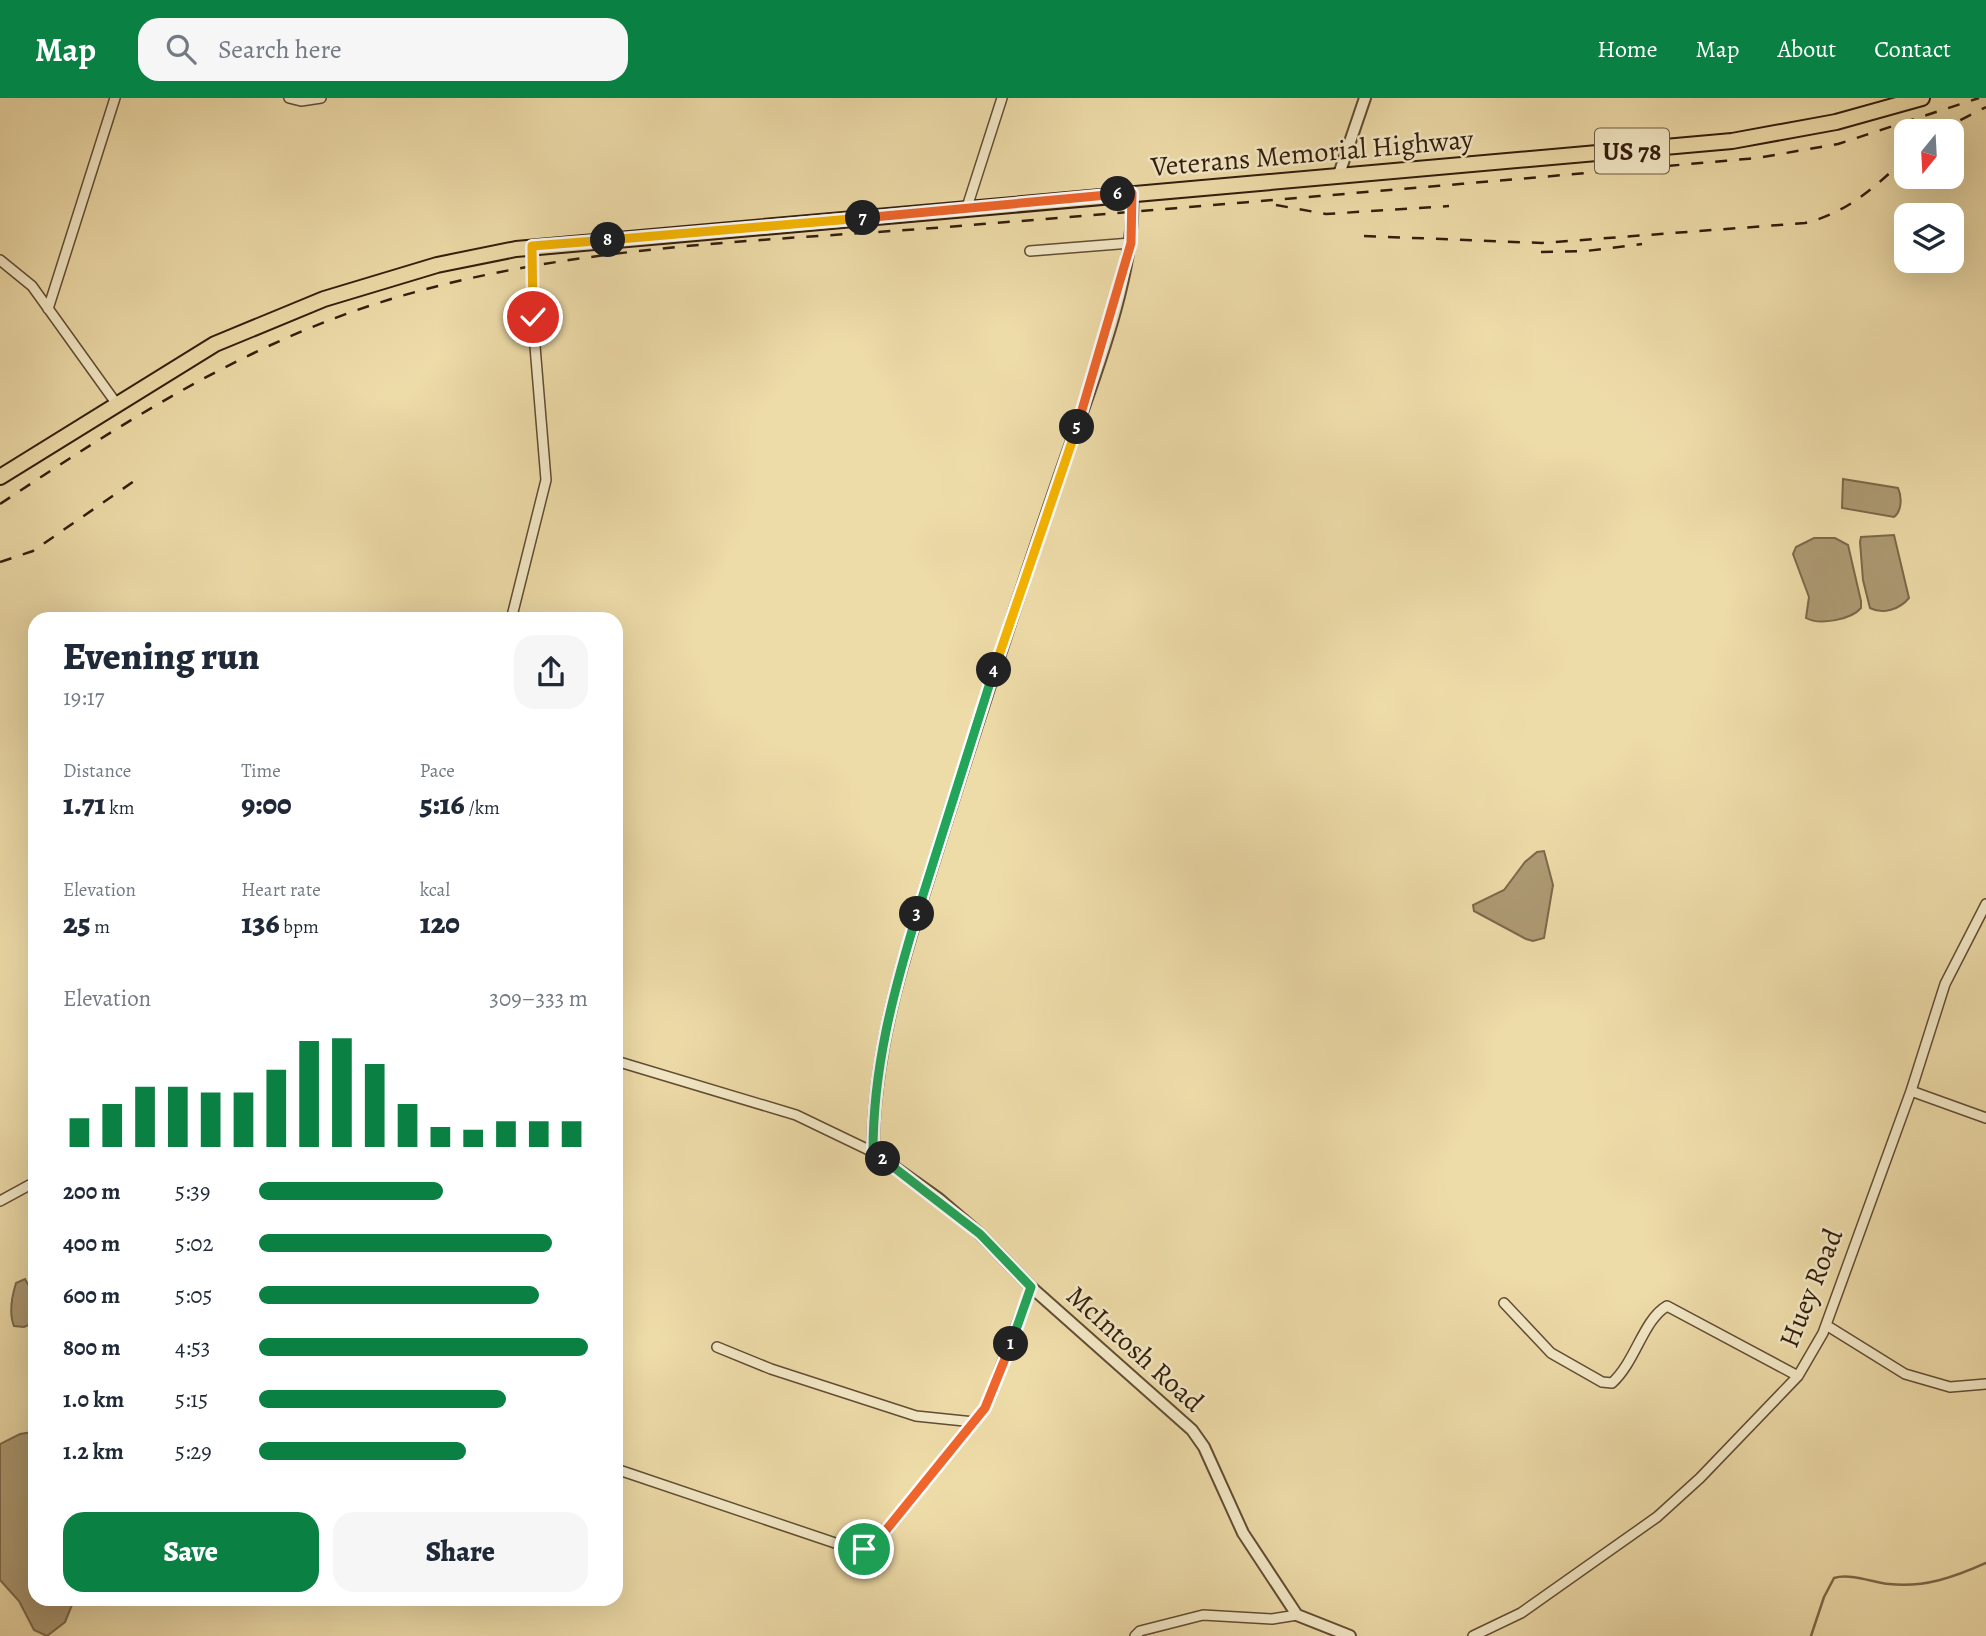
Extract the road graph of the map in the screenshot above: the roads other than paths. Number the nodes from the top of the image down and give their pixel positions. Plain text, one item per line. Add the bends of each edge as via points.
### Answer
1 (115, 98) edge
2 (289, 98) edge
3 (321, 98) edge
4 (1002, 98) edge
5 (1365, 98) edge
6 (1922, 98) edge
7 (1338, 177) junction
8 (1132, 193) junction
9 (967, 207) junction
10 (1131, 243) junction
11 (532, 246) junction
12 (1030, 251) dead end
13 (0, 260) edge
14 (48, 309) junction
15 (116, 403) junction
16 (0, 477) edge
17 (513, 612) edge
18 (1986, 904) edge
19 (623, 1063) edge
20 (1912, 1091) junction
21 (1986, 1118) edge
22 (873, 1152) junction
23 (28, 1186) edge
24 (0, 1201) edge
25 (1031, 1287) junction
26 (1504, 1303) dead end
27 (1826, 1325) junction
28 (718, 1347) dead end
29 (1798, 1376) junction
30 (1986, 1384) edge
31 (975, 1422) junction
32 (623, 1471) edge
33 (1297, 1615) junction
34 (1135, 1636) edge
35 (1350, 1636) edge
36 (1473, 1636) edge

1 - 14 street
2 - 3 street
4 - 9 street
5 - 7 street
6 - 7 main road, Veterans Memorial Highway / US 78 via 1836,122 1743,140
7 - 8 main road, Veterans Memorial Highway / US 78
8 - 9 main road, Veterans Memorial Highway / US 78
8 - 10 street
9 - 11 main road, Veterans Memorial Highway / US 78
10 - 12 street
10 - 22 street via 1093,379 1006,632 897,980 880,1049
11 - 15 main road, Veterans Memorial Highway / US 78 via 438,265 324,299 215,344
11 - 17 street via 533,322 546,481
13 - 14 street via 32,286
14 - 15 street
15 - 16 main road, Veterans Memorial Highway / US 78
18 - 20 street, Huey Road via 1945,984
19 - 22 street via 796,1115
20 - 21 street
20 - 27 street, Huey Road
22 - 25 street, McIntosh Road via 960,1217
23 - 24 street
25 - 31 street via 996,1384
25 - 33 street, McIntosh Road via 1192,1430 1243,1533
26 - 29 street via 1551,1353 1602,1382 1612,1383 1627,1369 1655,1313 1668,1306
27 - 29 street, Huey Road
27 - 30 street via 1905,1374 1950,1387
28 - 31 street via 916,1416
29 - 36 street, Huey Road via 1657,1517 1521,1613
31 - 32 street via 878,1540 864,1549 847,1548
33 - 34 street via 1272,1619 1203,1615
33 - 35 street

